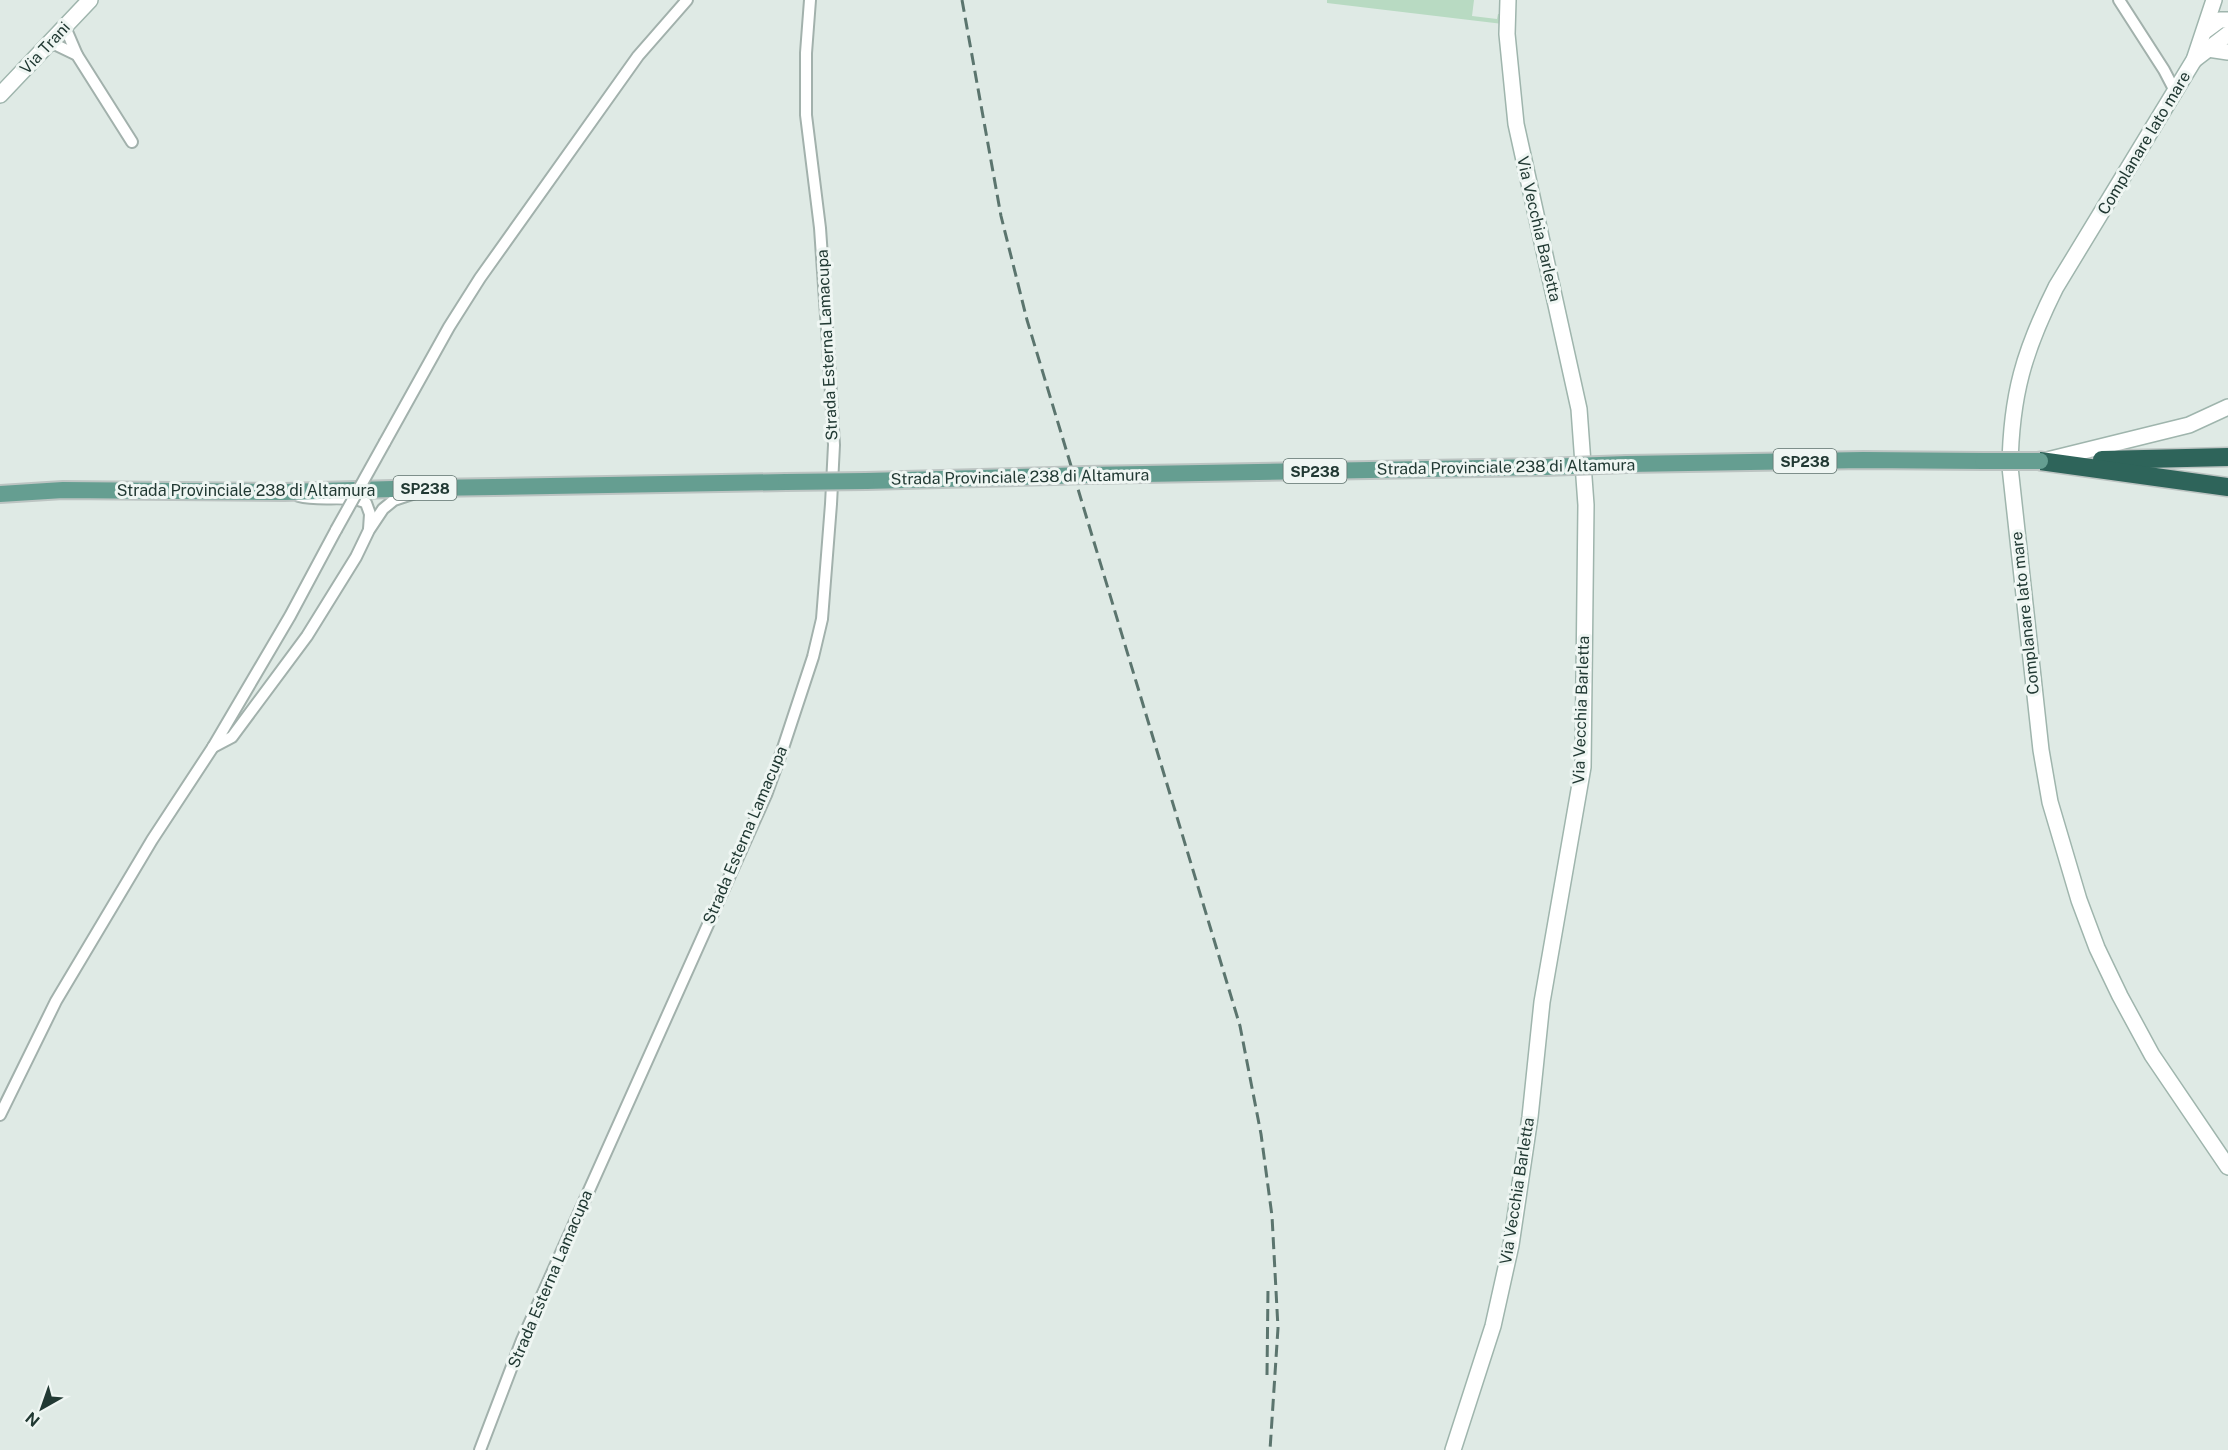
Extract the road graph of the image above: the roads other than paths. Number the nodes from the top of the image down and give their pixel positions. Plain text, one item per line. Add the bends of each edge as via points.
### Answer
1 (90, 0) edge
2 (687, 0) edge
3 (810, 0) edge
4 (1508, 0) edge
5 (2119, 0) edge
6 (2214, 0) edge
7 (2228, 20) edge
8 (65, 27) junction
9 (2205, 31) junction
10 (2228, 34) edge
11 (50, 42) junction
12 (2208, 49) junction
13 (2228, 52) edge
14 (77, 55) junction
15 (2194, 60) junction
16 (2176, 93) junction
17 (0, 96) edge
18 (132, 142) dead end
19 (2228, 407) edge
20 (2228, 457) edge
21 (2040, 461) junction
22 (2228, 487) edge
23 (429, 488) junction
24 (284, 492) junction
25 (0, 494) edge
26 (369, 530) junction
27 (213, 747) junction
28 (0, 1114) edge
29 (2228, 1167) edge
30 (480, 1450) edge
31 (1453, 1450) edge

1 - 8 street, Via Trani
2 - 27 street, bridge via 638,56 480,278
3 - 30 street, Strada Esterna Lamacupa via 806,115 820,228 834,445 822,620 766,795 522,1340
4 - 31 street, Via Vecchia Barletta via 1507,34 1516,124 1579,409 1586,505 1583,767 1542,1002 1530,1117 1510,1245 1493,1326
5 - 16 street
6 - 9 street, Complanare lato mare
7 - 9 street via 2220,20
8 - 11 street, Via Trani
8 - 14 street
9 - 15 street, Complanare lato mare
10 - 12 street
11 - 14 street
11 - 17 street, Via Trani
12 - 13 street
12 - 15 street
14 - 18 street
15 - 16 street, Complanare lato mare
16 - 29 street, Complanare lato mare via 2039,320 2015,393 2010,467 2041,750 2069,871 2097,948 2151,1055
19 - 21 street via 2189,425
20 - 21 highway, SP238
21 - 22 highway
21 - 23 main road, Strada Provinciale 238 di Altamura / SP238, bridge via 1840,460
23 - 24 main road, Strada Provinciale 238 di Altamura / SP238
23 - 26 street via 394,500
24 - 25 main road, Strada Provinciale 238 di Altamura / SP238 via 63,490
24 - 26 street via 312,500 358,498 366,503 370,514
26 - 27 street via 307,636 232,737
27 - 28 street via 56,1000

